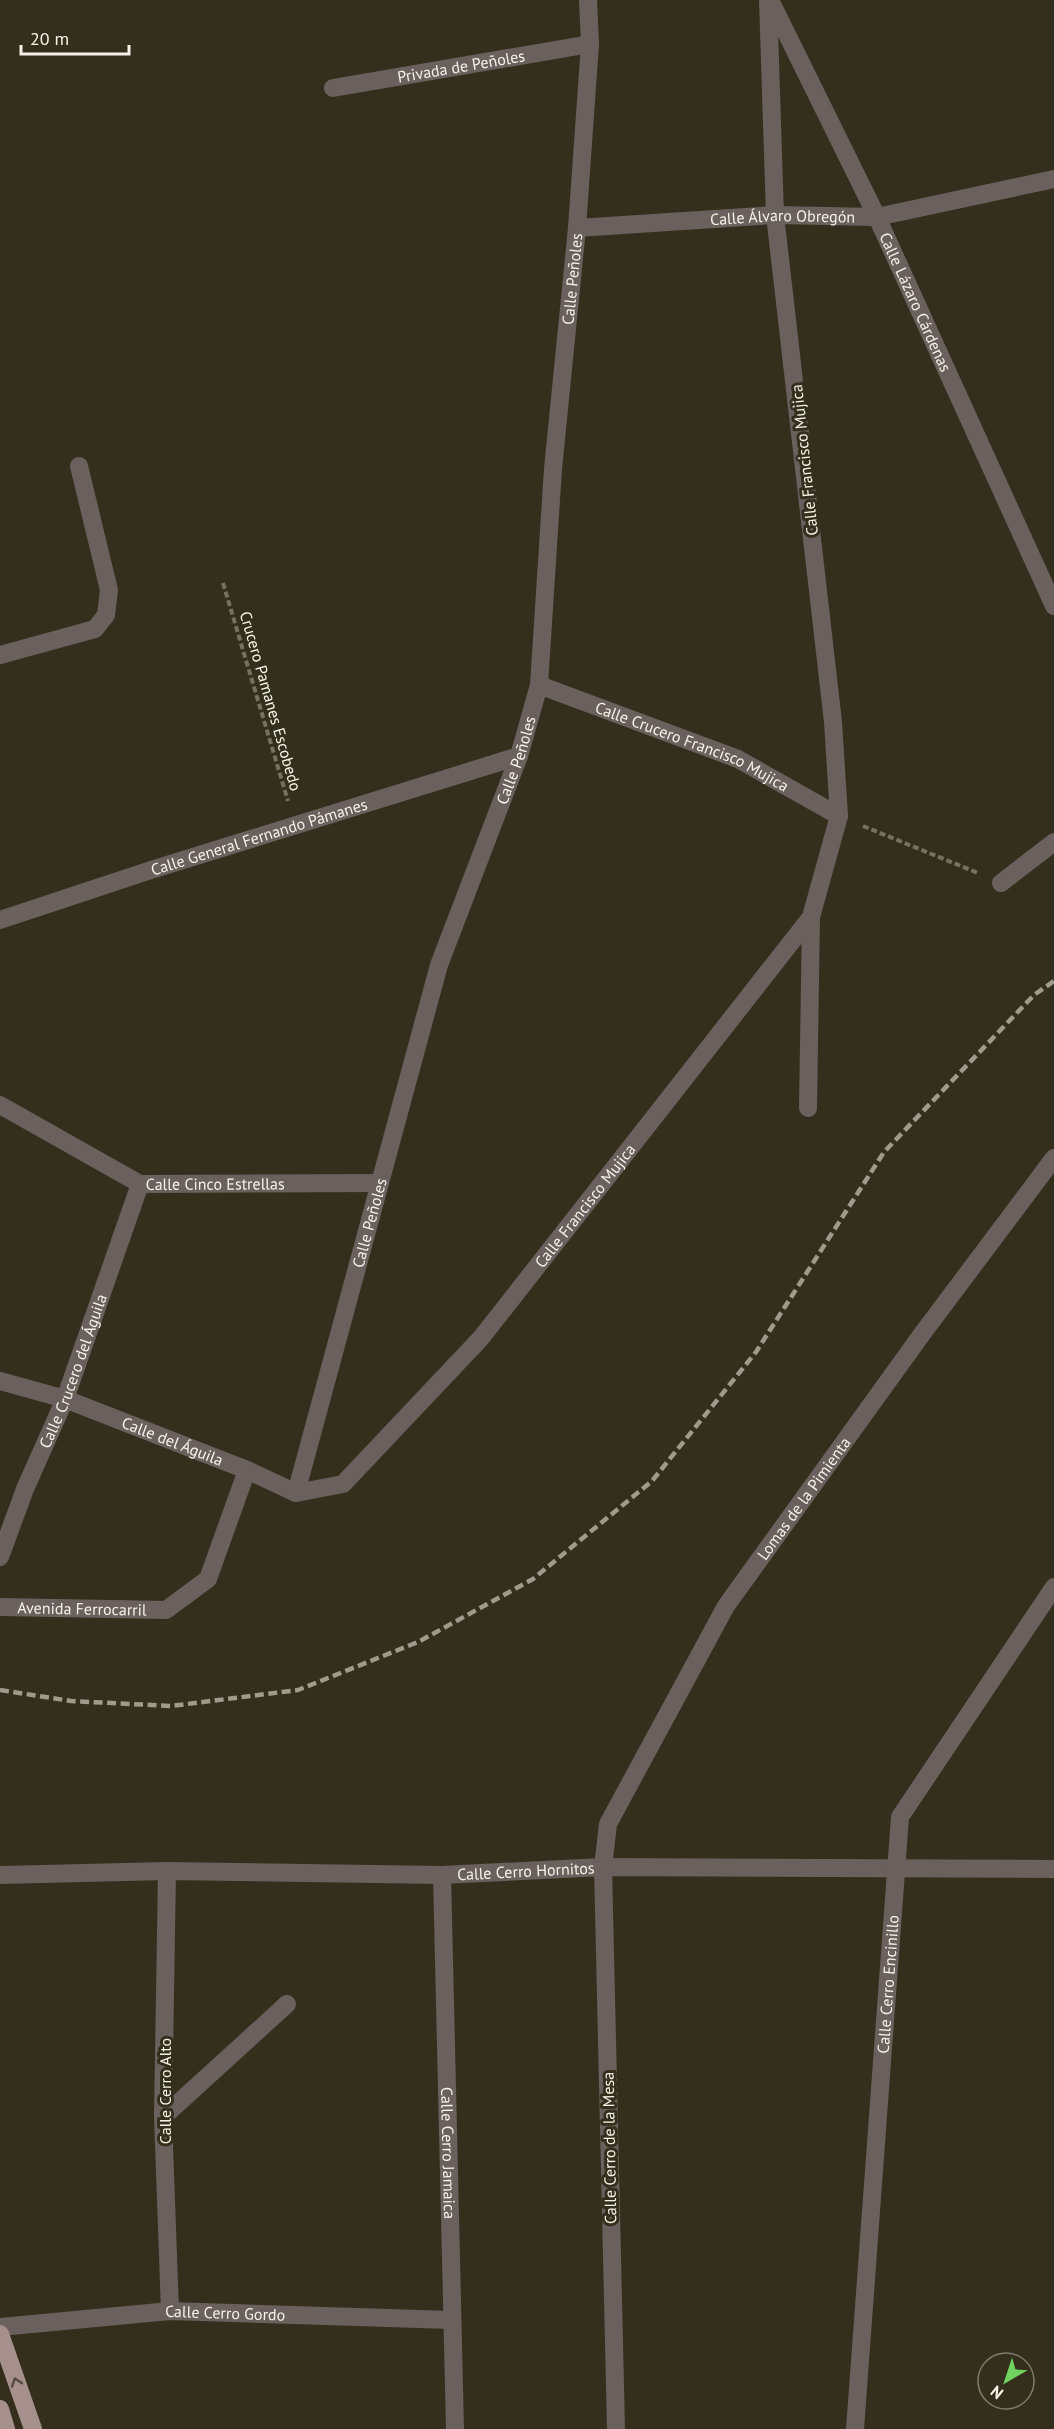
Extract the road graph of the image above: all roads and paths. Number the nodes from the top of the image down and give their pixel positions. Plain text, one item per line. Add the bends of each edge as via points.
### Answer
1 (588, 0) edge
2 (769, 0) edge
3 (590, 44) junction
4 (333, 88) dead end
5 (1054, 179) edge
6 (775, 215) junction
7 (877, 217) junction
8 (577, 228) junction
9 (78, 466) dead end
10 (224, 583) dead end
11 (1054, 606) edge
12 (0, 654) edge
13 (539, 685) junction
14 (519, 756) junction
15 (839, 816) junction
16 (295, 825) junction
17 (1054, 842) edge
18 (1001, 882) joint
19 (811, 917) junction
20 (0, 920) edge
21 (0, 1105) edge
22 (808, 1108) dead end
23 (1054, 1158) edge
24 (379, 1183) junction
25 (140, 1184) junction
26 (0, 1381) edge
27 (65, 1400) junction
28 (247, 1470) junction
29 (296, 1493) junction
30 (0, 1557) edge
31 (1054, 1587) edge
32 (0, 1606) edge
33 (603, 1867) junction
34 (896, 1867) junction
35 (1054, 1869) edge
36 (167, 1871) junction
37 (0, 1875) edge
38 (442, 1875) junction
39 (287, 2004) dead end
40 (163, 2117) junction
41 (170, 2311) junction
42 (452, 2320) junction
43 (0, 2327) edge
44 (0, 2334) edge
45 (0, 2409) edge
46 (6, 2429) edge
47 (33, 2429) edge
48 (455, 2429) edge
49 (616, 2429) edge
50 (855, 2429) edge

1 - 3 street, Calle Peñoles
2 - 6 street, Calle Francisco Mujica
2 - 7 street, Calle Lázaro Cárdenas
3 - 4 street, Privada de Peñoles
3 - 8 street, Calle Peñoles
5 - 7 street, Calle Álvaro Obregón
6 - 7 street, Calle Álvaro Obregón
6 - 8 street, Calle Álvaro Obregón
6 - 15 street, Calle Francisco Mujica via 833,722
7 - 11 street, Calle Lázaro Cárdenas
8 - 13 street, Calle Peñoles via 553,469
9 - 12 street via 109,590 106,615 95,629
10 - 16 path, Crucero Pamanes Escobedo
13 - 14 street, Calle Peñoles
13 - 15 street, Calle Crucero Francisco Mujica via 738,759
14 - 16 street, Calle General Fernando Pámanes
14 - 24 street, Calle Peñoles via 439,965
15 - 18 path
15 - 19 street, Calle Francisco Mujica
16 - 20 street, Calle General Fernando Pámanes
17 - 18 street
19 - 22 street, Calle Francisco Mujica
19 - 29 street, Calle Francisco Mujica via 481,1338 344,1484
21 - 25 street, Calle Cinco Estrellas
23 - 33 street, Lomas de la Pimienta via 726,1606 608,1824
24 - 25 street, Calle Cinco Estrellas
24 - 29 street, Calle Peñoles
25 - 27 street, Calle Crucero del Águila
26 - 27 street, Calle del Águila
27 - 28 street, Calle del Águila
27 - 30 street, Calle Crucero del Águila
28 - 29 street, Calle del Águila
28 - 32 street, Avenida Ferrocarril via 208,1580 166,1610
31 - 34 street, Calle Cerro Encinillo via 900,1817
33 - 34 street, Calle Cerro Hornitos
33 - 38 street, Calle Cerro Hornitos
33 - 49 street, Calle Cerro de la Mesa
34 - 35 street, Calle Cerro Hornitos
34 - 50 street, Calle Cerro Encinillo
36 - 37 street, Calle Cerro Hornitos
36 - 38 street, Calle Cerro Hornitos
36 - 40 street, Calle Cerro Alto
38 - 42 street, Calle Cerro Jamaica
39 - 40 street
40 - 41 street, Calle Cerro Alto
41 - 42 street, Calle Cerro Gordo
41 - 43 street, Calle Cerro Gordo
42 - 48 street, Calle Cerro Jamaica
47 -> 44 main road
45 - 46 main road

